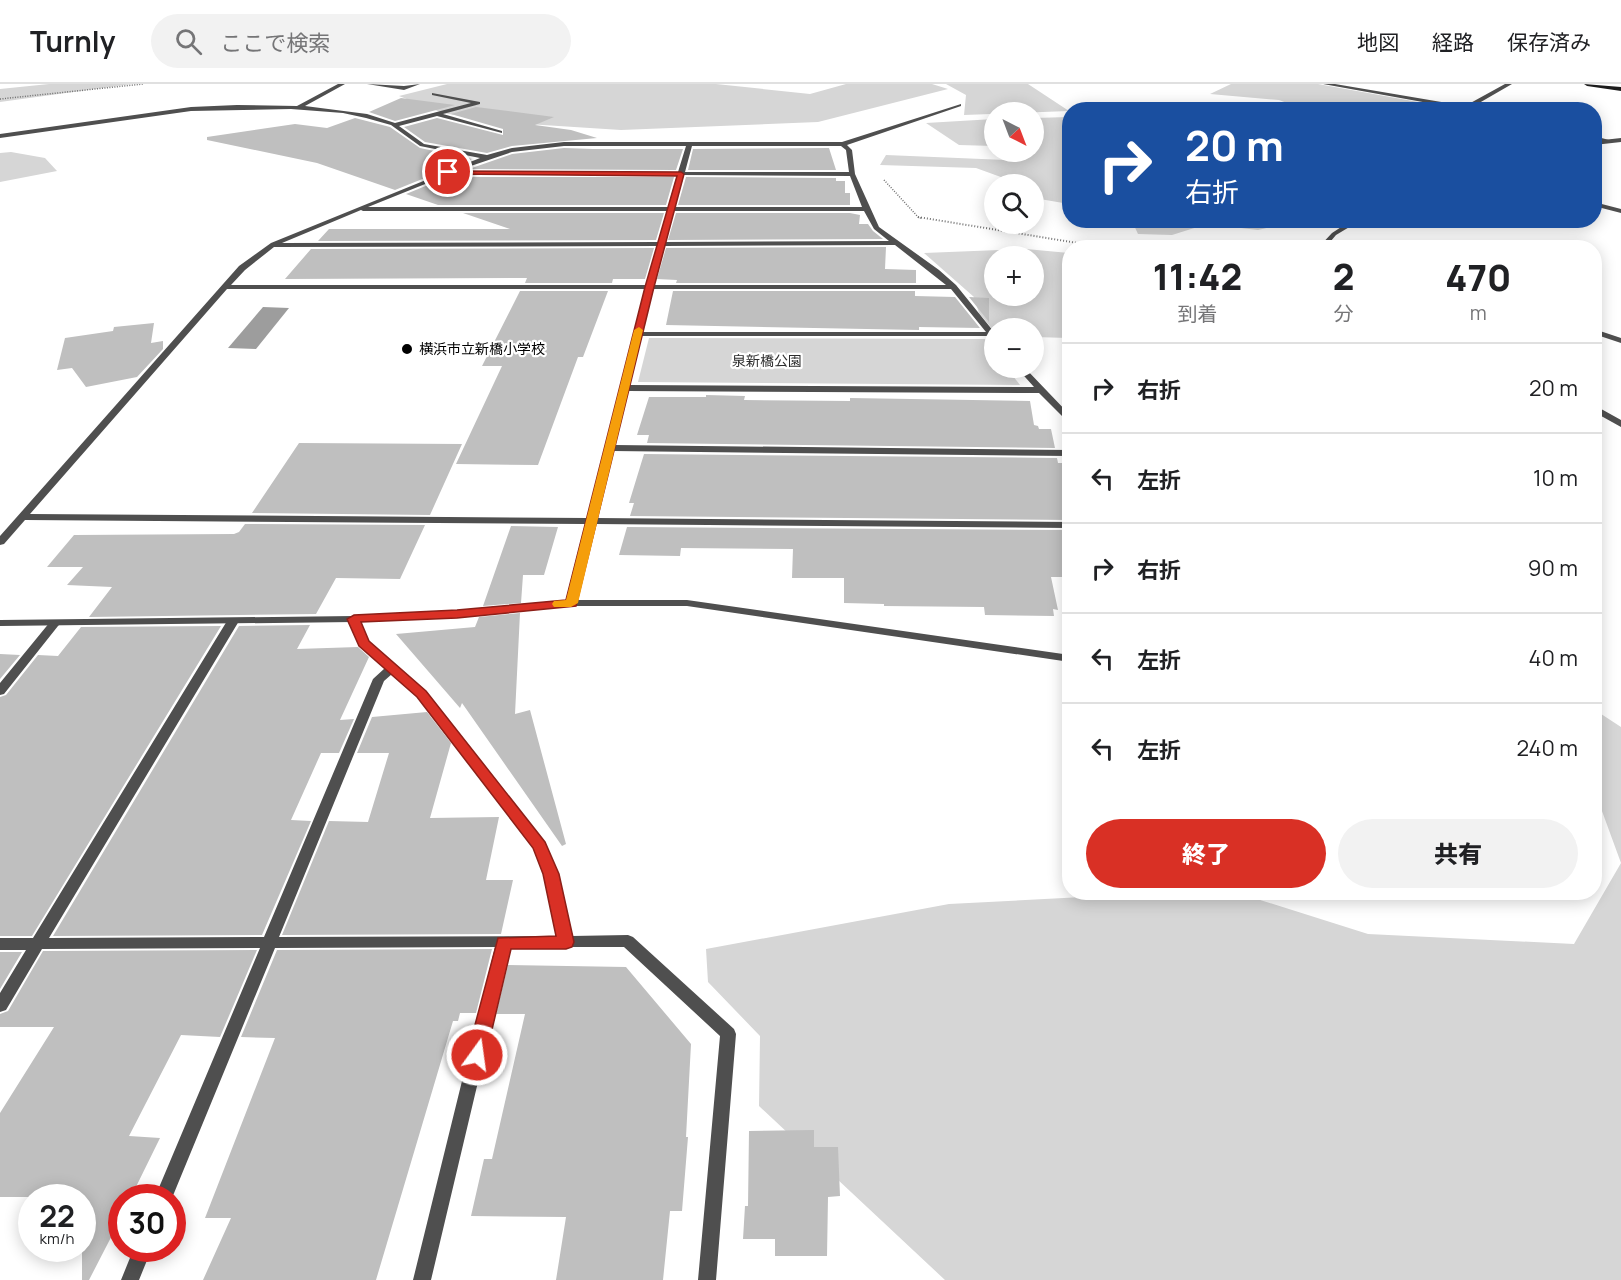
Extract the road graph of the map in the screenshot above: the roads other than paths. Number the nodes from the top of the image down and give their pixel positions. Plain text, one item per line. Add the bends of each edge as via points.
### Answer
1 (342, 84) edge
2 (370, 84) edge
3 (417, 84) edge
4 (1326, 84) edge
5 (1509, 84) edge
6 (1587, 84) edge
7 (404, 88) junction
8 (1621, 89) edge
9 (414, 91) dead end
10 (434, 94) dead end
11 (1431, 102) edge
12 (1477, 102) edge
13 (958, 105) dead end
14 (294, 109) junction
15 (436, 114) junction
16 (395, 125) junction
17 (500, 132) dead end
18 (0, 136) edge
19 (1602, 140) edge
20 (1621, 140) edge
21 (1607, 141) junction
22 (1602, 142) edge
23 (843, 144) junction
24 (689, 145) junction
25 (487, 157) junction
26 (448, 172) junction
27 (681, 174) junction
28 (852, 174) junction
29 (1602, 206) edge
30 (671, 208) junction
31 (355, 209) junction
32 (866, 209) junction
33 (1621, 211) edge
34 (1344, 228) edge
35 (1328, 240) edge
36 (894, 243) junction
37 (661, 244) junction
38 (271, 245) junction
39 (227, 287) junction
40 (650, 287) junction
41 (952, 287) junction
42 (984, 324) edge
43 (638, 334) junction
44 (1602, 334) edge
45 (984, 335) edge
46 (1621, 341) edge
47 (1030, 378) edge
48 (624, 388) junction
49 (1041, 390) junction
50 (1062, 412) edge
51 (1602, 413) edge
52 (1621, 424) edge
53 (610, 448) junction
54 (1062, 453) edge
55 (23, 517) junction
56 (591, 521) junction
57 (1062, 525) edge
58 (0, 542) edge
59 (571, 603) junction
60 (354, 619) junction
61 (233, 621) junction
62 (0, 623) edge
63 (54, 624) junction
64 (1062, 658) edge
65 (393, 668) junction
66 (0, 692) edge
67 (504, 942) junction
68 (566, 942) junction
69 (269, 943) junction
70 (0, 944) edge
71 (37, 944) junction
72 (0, 1006) edge
73 (169, 1184) edge
74 (137, 1262) edge
75 (130, 1280) edge
76 (422, 1280) edge
77 (707, 1280) edge

1 - 14 street
2 - 7 street
3 - 7 street
4 - 11 street
5 - 12 street
6 - 8 main road
7 - 9 street
10 - 15 street via 478,103
13 - 23 street
14 - 16 street via 356,113
14 - 18 street via 191,109
15 - 16 street
15 - 17 street
16 - 25 street via 422,145
19 - 21 street
20 - 21 street
21 - 22 street
23 - 24 street
23 - 28 street via 849,150
24 - 25 street via 564,144 528,147
24 - 27 street
25 - 26 street
26 - 27 street
26 - 31 street
27 - 28 street
27 - 30 street
28 - 32 street
29 - 33 street
30 - 31 street
30 - 32 street
30 - 37 street
31 - 38 street
32 - 36 street via 876,228
34 - 35 street
36 - 37 street
36 - 41 street
37 - 38 street
37 - 40 street
38 - 39 street via 242,268
39 - 40 street
39 - 55 street
40 - 41 street
40 - 43 street
41 - 42 street
43 - 45 street
43 - 48 street
44 - 46 street
47 - 49 street
48 - 49 street
48 - 53 street
49 - 50 street
51 - 52 street
53 - 54 street
53 - 56 street
55 - 56 street
55 - 58 street
56 - 57 street
56 - 59 street
59 - 60 street
59 - 64 street via 687,603
60 - 61 street
60 - 65 street via 363,643
61 - 63 street
61 - 71 street
62 - 63 street
63 - 66 street
65 - 68 street via 422,694 540,846 551,874
65 - 69 street via 380,679
67 - 68 street
67 - 69 street
67 - 76 street
68 - 77 street via 627,940 728,1034
69 - 71 street
69 - 73 street
70 - 71 street
71 - 72 street
74 - 75 street

